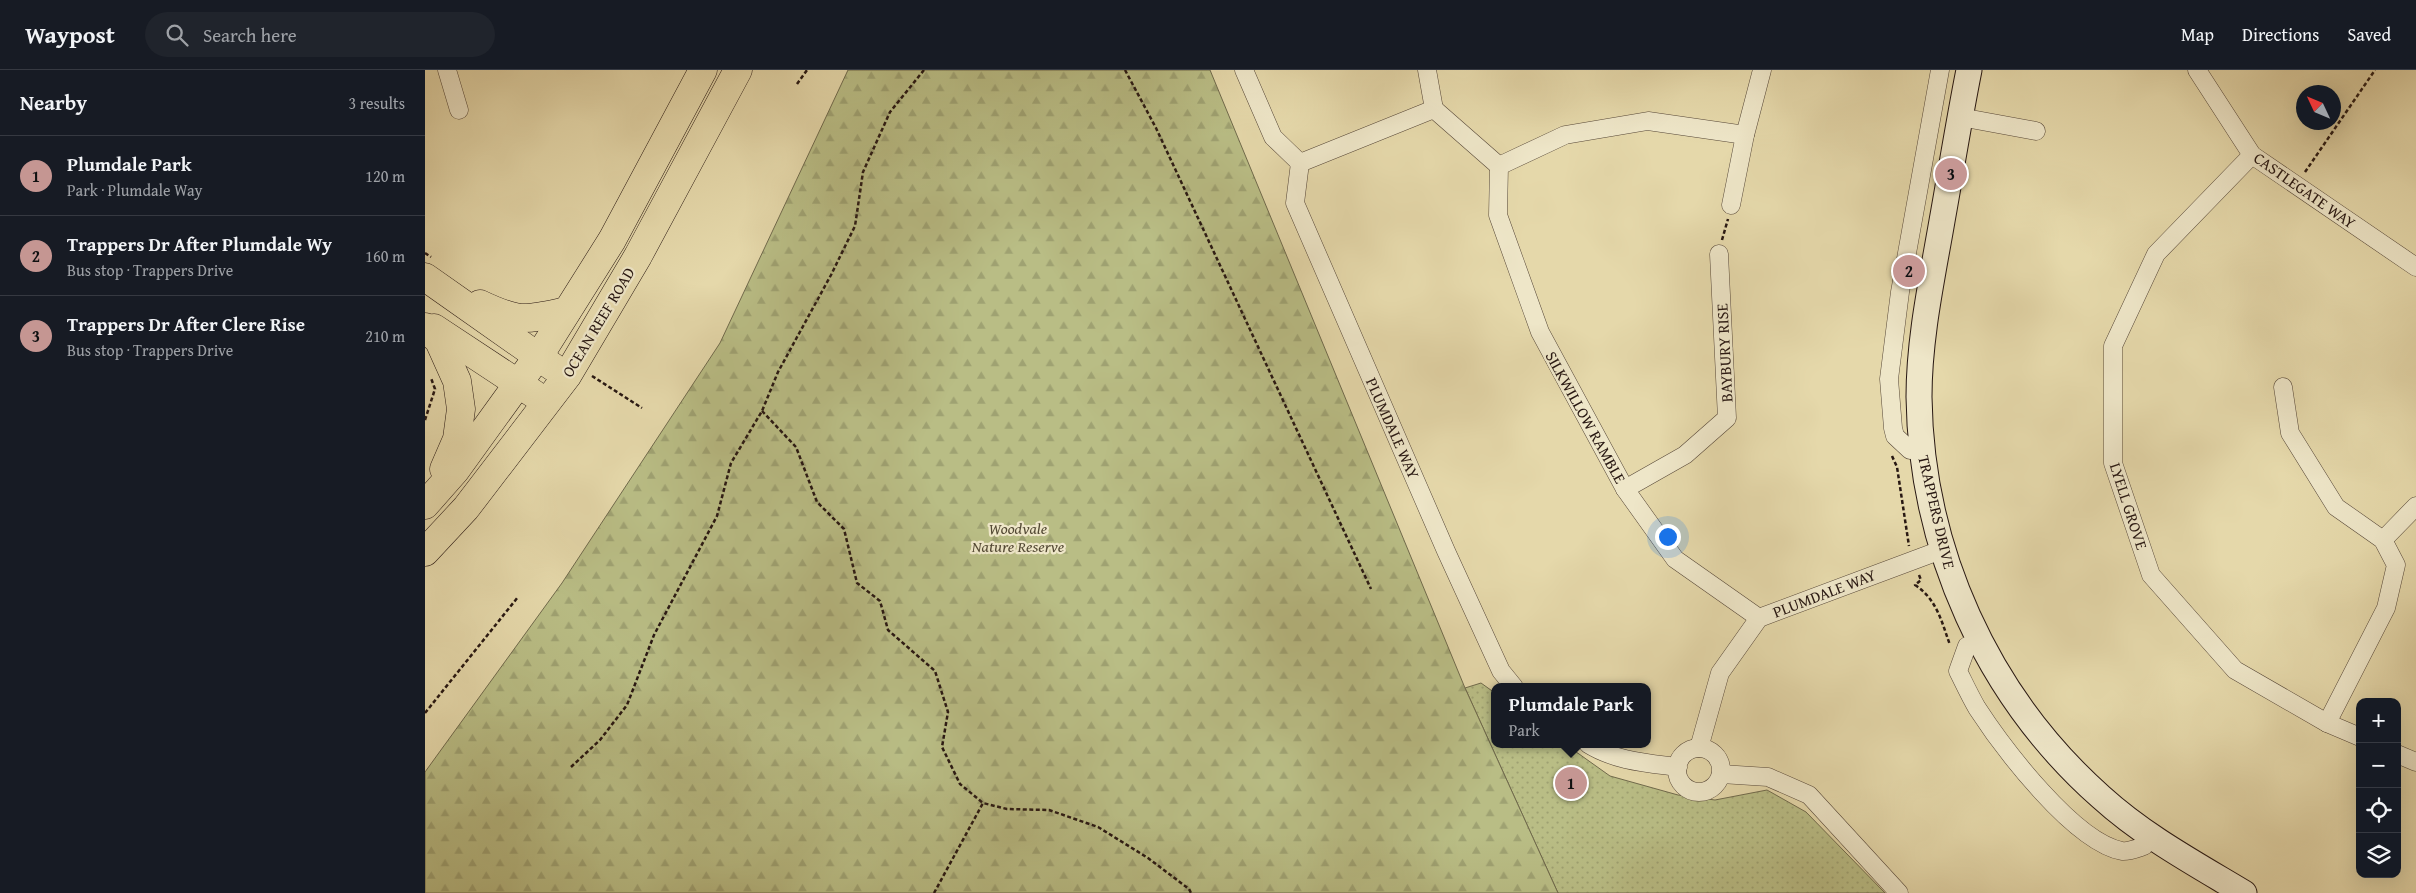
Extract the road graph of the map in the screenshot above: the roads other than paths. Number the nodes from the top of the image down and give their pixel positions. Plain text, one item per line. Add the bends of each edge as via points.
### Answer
1 (447, 70) edge
2 (703, 70) edge
3 (737, 70) edge
4 (1243, 70) edge
5 (1427, 70) edge
6 (1761, 70) edge
7 (1940, 70) edge
8 (1955, 70) edge
9 (1969, 70) edge
10 (2197, 70) edge
11 (1434, 108) junction
12 (459, 110) dead end
13 (1960, 117) junction
14 (2036, 132) dead end
15 (1745, 135) junction
16 (2252, 155) junction
17 (1300, 163) junction
18 (1499, 166) junction
19 (1731, 205) road end
20 (1719, 254) road end
21 (2416, 267) edge
22 (428, 271) edge
23 (567, 311) junction
24 (425, 322) edge
25 (425, 327) edge
26 (538, 357) junction
27 (577, 374) junction
28 (519, 384) junction
29 (2283, 387) dead end
30 (548, 403) junction
31 (1910, 450) junction
32 (1625, 489) junction
33 (428, 502) edge
34 (2416, 506) edge
35 (2383, 540) junction
36 (1935, 551) junction
37 (425, 552) edge
38 (1759, 618) junction
39 (1510, 683) edge
40 (2327, 722) junction
41 (2356, 735) edge
42 (1595, 748) edge
43 (1699, 748) junction
44 (2401, 756) edge
45 (2416, 762) edge
46 (1678, 767) junction
47 (1721, 774) junction
48 (1899, 893) edge
49 (2220, 893) edge
50 (2244, 893) edge

1 - 12 street
2 - 23 main road, OCEAN REEF ROAD via 612,240
3 - 27 main road, OCEAN REEF ROAD
4 - 17 street via 1273,137
5 - 11 street
6 - 15 street
7 - 31 street, TRAPPERS DRIVE via 1900,292 1889,379 1895,436
8 - 31 main road, TRAPPERS DRIVE via 1911,343
9 - 13 main road, TRAPPERS DRIVE
10 - 16 street, CASTLEGATE WAY
11 - 17 street
11 - 18 street
13 - 14 street
13 - 36 main road, TRAPPERS DRIVE via 1928,297 1919,396 1921,440
15 - 18 street via 1648,121 1565,135
15 - 19 street
16 - 21 street, CASTLEGATE WAY
16 - 40 street, LYELL GROVE via 2156,254 2113,346 2113,463 2151,575 2235,670
17 - 39 street, PLUMDALE WAY via 1295,203 1450,559 1501,671
18 - 32 street, SILKWILLOW RAMBLE via 1498,214 1540,332
20 - 32 street, BAYBURY RISE via 1727,418 1685,455
22 - 23 main road via 513,318 528,319
22 - 26 main road
23 - 26 main road, OCEAN REEF ROAD
24 - 28 main road
25 - 33 main road via 439,341 457,381 461,408 457,439
26 - 27 main road
26 - 28 main road, OCEAN REEF ROAD
27 - 30 main road, OCEAN REEF ROAD
28 - 30 main road
28 - 33 main road, OCEAN REEF ROAD
29 - 35 street via 2290,433 2336,507
30 - 37 main road, OCEAN REEF ROAD via 466,508
31 - 36 main road, TRAPPERS DRIVE via 1915,490
32 - 38 street, SILKWILLOW RAMBLE via 1675,559
34 - 35 street
35 - 40 street via 2396,565 2386,608
36 - 38 street, PLUMDALE WAY
36 - 49 main road, TRAPPERS DRIVE via 1936,574 1967,646 2011,718 2062,778 2095,810 2144,846
36 - 50 main road, TRAPPERS DRIVE via 1999,675 2035,729 2071,769 2137,826 2186,860
38 - 43 street, PLUMDALE WAY via 1720,673
40 - 41 street, LYELL GROVE
42 - 46 street via 1640,762
43 - 46 street via 1685,754
43 - 47 street via 1716,756 1720,761
44 - 45 street
46 - 47 street via 1681,781 1692,791 1714,786
47 - 48 street via 1768,777 1809,795

